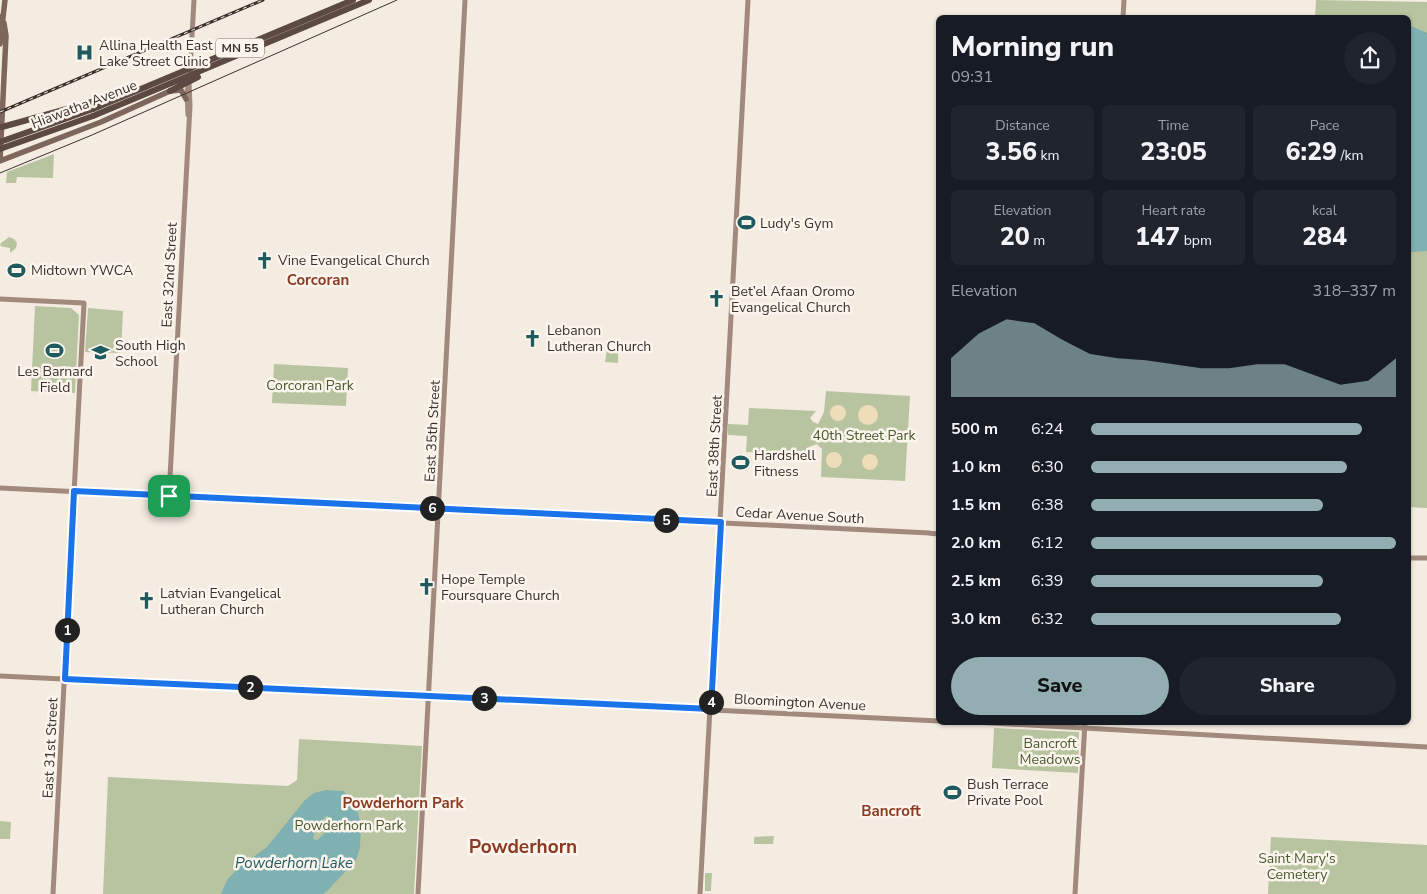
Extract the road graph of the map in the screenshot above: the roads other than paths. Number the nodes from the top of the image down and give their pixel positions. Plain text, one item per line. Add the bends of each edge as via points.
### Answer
1 (5, 0) edge
2 (194, 0) edge
3 (353, 0) edge
4 (369, 0) edge
5 (466, 0) edge
6 (748, 0) edge
7 (1124, 0) edge
8 (0, 3) edge
9 (1123, 15) edge
10 (2, 20) edge
11 (0, 44) edge
12 (190, 76) junction
13 (156, 83) junction
14 (170, 91) junction
15 (186, 99) junction
16 (93, 112) junction
17 (188, 115) junction
18 (1, 128) edge
19 (0, 142) edge
20 (0, 149) edge
21 (0, 160) edge
22 (0, 299) edge
23 (0, 488) edge
24 (74, 491) junction
25 (169, 496) junction
26 (439, 509) junction
27 (721, 522) junction
28 (936, 534) edge
29 (1411, 558) edge
30 (1427, 558) edge
31 (0, 676) edge
32 (65, 679) junction
33 (429, 696) junction
34 (711, 709) junction
35 (936, 721) edge
36 (1057, 725) edge
37 (1085, 726) edge
38 (1427, 747) edge
39 (54, 894) edge
40 (418, 894) edge
41 (700, 894) edge
42 (1075, 894) edge

1 - 8 street
1 - 10 main road
2 - 12 street, East 32nd Street
3 - 12 highway, Hiawatha Avenue / MN 55
4 - 12 highway, MN 55
5 - 26 street, East 35th Street
6 - 27 street, East 38th Street
7 - 9 street
10 - 11 main road
10 - 18 main road via 6,50
12 - 13 highway, Hiawatha Avenue / MN 55
12 - 14 highway
12 - 15 street, East 32nd Street
12 - 16 highway, Hiawatha Avenue / MN 55
12 - 17 street, East 32nd Street
13 - 16 highway, Hiawatha Avenue / MN 55
13 - 18 highway
14 - 15 main road via 180,90
14 - 21 main road via 101,122
15 - 17 street, East 32nd Street
16 - 19 highway, Hiawatha Avenue / MN 55, bridge
16 - 20 highway, Hiawatha Avenue / MN 55, bridge
17 - 25 street, East 32nd Street
18 - 21 main road
22 - 24 street, East 31st Street via 84,303
23 - 24 street, Cedar Avenue South
24 - 25 street, Cedar Avenue South
24 - 32 street, East 31st Street
25 - 26 street, Cedar Avenue South
26 - 27 street, Cedar Avenue South
26 - 33 street, East 35th Street
27 - 28 street, Cedar Avenue South
27 - 34 street, East 38th Street
29 - 30 street
31 - 32 street, Bloomington Avenue
32 - 33 street, Bloomington Avenue
32 - 39 street, East 31st Street
33 - 34 street, Bloomington Avenue
33 - 40 street, East 35th Street
34 - 35 street, Bloomington Avenue
34 - 41 street, East 38th Street
36 - 37 street
37 - 38 street
37 - 42 street

